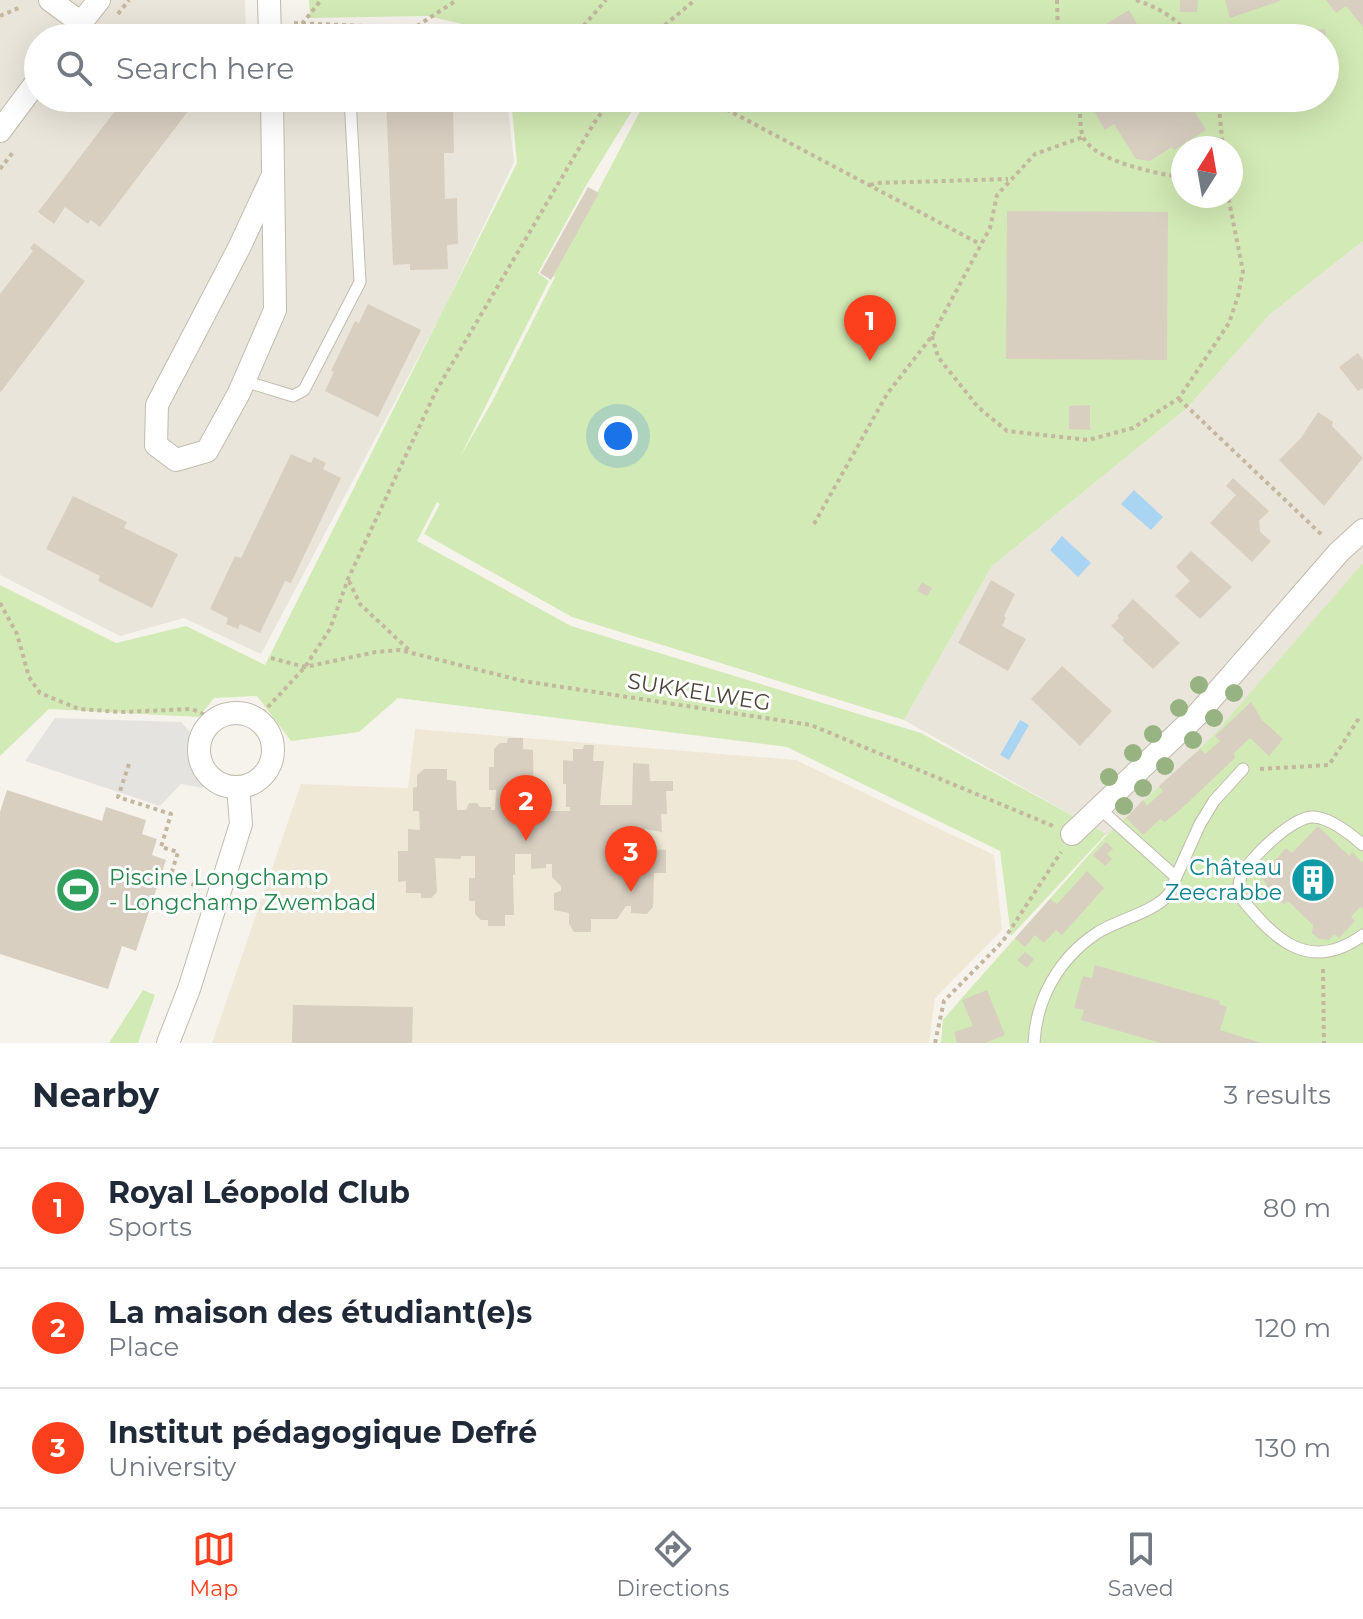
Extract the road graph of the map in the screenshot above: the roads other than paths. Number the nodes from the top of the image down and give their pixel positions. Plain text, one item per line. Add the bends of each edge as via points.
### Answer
1 (50, 0) edge
2 (99, 0) edge
3 (269, 0) edge
4 (70, 24) edge
5 (80, 24) edge
6 (270, 24) edge
7 (24, 99) edge
8 (272, 112) edge
9 (351, 112) edge
10 (0, 131) edge
11 (272, 177) junction
12 (244, 381) junction
13 (1363, 530) edge
14 (1243, 769) road end
15 (238, 787) junction
16 (1099, 808) junction
17 (1072, 834) road end
18 (1363, 845) edge
19 (1176, 877) junction
20 (1363, 935) edge
21 (168, 1043) edge
22 (1034, 1043) edge

1 - 4 street
2 - 5 street
3 - 6 street
7 - 10 street
8 - 11 street
9 - 12 lane via 360,282 304,390 293,396
11 - 12 street via 275,310
11 - 12 street via 157,405 156,445 176,460 207,451
13 - 16 street via 1197,715
14 - 19 lane via 1214,801
15 - 15 street via 262,777 269,767 271,736 257,719 226,713 202,733 199,758 213,779
15 - 21 street via 241,824
16 - 17 street
16 - 19 lane
18 - 20 lane via 1333,824 1315,817 1298,819 1252,862 1240,877 1238,894 1293,949 1314,953 1349,945
19 - 22 lane via 1168,895 1098,933 1068,957 1044,993

